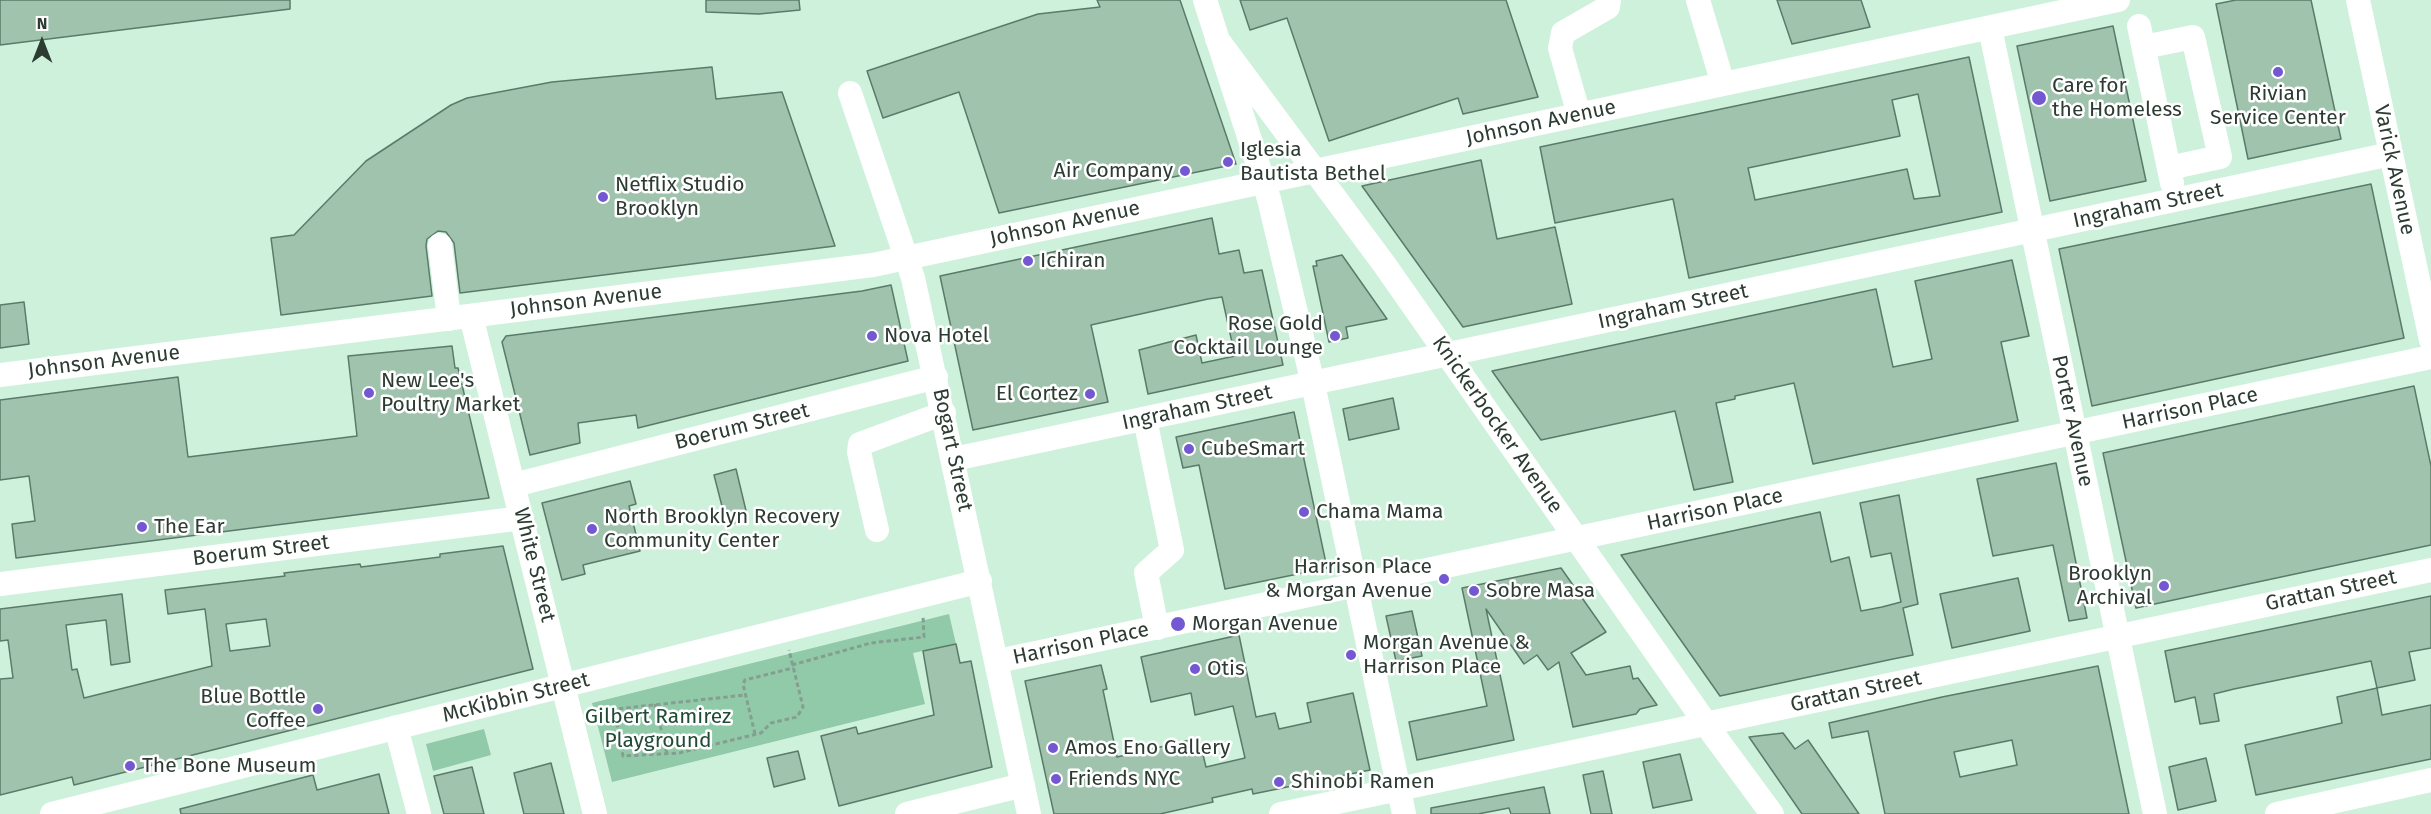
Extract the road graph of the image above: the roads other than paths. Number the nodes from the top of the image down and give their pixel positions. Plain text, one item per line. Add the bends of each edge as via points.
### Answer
1 (1205, 0) edge
2 (1609, 0) edge
3 (1698, 0) edge
4 (2118, 0) edge
5 (2358, 0) edge
6 (1990, 28) junction
7 (1217, 39) junction
8 (1723, 84) junction
9 (850, 93) dead end
10 (1579, 115) junction
11 (2391, 154) junction
12 (2169, 168) junction
13 (1317, 170) junction
14 (1263, 182) junction
15 (2176, 200) junction
16 (2031, 231) junction
17 (440, 245) dead end
18 (906, 258) junction
19 (460, 317) junction
20 (2431, 340) edge
21 (1448, 354) junction
22 (2431, 357) edge
23 (0, 375) edge
24 (936, 377) junction
25 (1313, 384) junction
26 (944, 413) junction
27 (1145, 419) junction
28 (2074, 434) junction
29 (954, 459) junction
30 (514, 485) junction
31 (522, 518) junction
32 (877, 530) dead end
33 (1577, 540) junction
34 (2431, 570) edge
35 (980, 581) junction
36 (0, 584) edge
37 (1356, 586) junction
38 (1157, 628) junction
39 (2117, 636) junction
40 (998, 662) junction
41 (564, 686) junction
42 (1706, 724) junction
43 (396, 727) junction
44 (2431, 780) edge
45 (1023, 785) junction
46 (1399, 789) junction
47 (52, 814) edge
48 (419, 814) edge
49 (595, 814) edge
50 (907, 814) edge
51 (1029, 814) edge
52 (1281, 814) edge
53 (1404, 814) edge
54 (1772, 814) edge
55 (2155, 814) edge
56 (2277, 814) edge

1 - 7 street
2 - 10 street via 1608,7 1563,33 1560,48
3 - 8 street
4 - 6 street, Johnson Avenue
5 - 11 street, Varick Avenue
6 - 8 street, Johnson Avenue
6 - 16 street, Porter Avenue
7 - 13 street, Knickerbocker Avenue
7 - 14 street
8 - 10 street, Johnson Avenue
9 - 18 street, Bogart Street
10 - 13 street, Johnson Avenue
11 - 15 street, Ingraham Street
11 - 20 street, Varick Avenue
12 - 12 street via 2141,36 2193,37 2220,157
12 - 15 street
13 - 14 street, Johnson Avenue
13 - 21 street, Knickerbocker Avenue
14 - 18 street, Johnson Avenue
14 - 25 street
15 - 16 street, Ingraham Street
16 - 21 street, Ingraham Street
16 - 28 street, Porter Avenue
17 - 19 street, White Street
18 - 19 street, Johnson Avenue
18 - 24 street, Bogart Street
19 - 23 street, Johnson Avenue
19 - 30 street, White Street
21 - 25 street, Ingraham Street
21 - 33 street, Knickerbocker Avenue
22 - 28 street, Harrison Place
24 - 26 street, Bogart Street
24 - 30 street, Boerum Street
25 - 27 street, Ingraham Street
25 - 37 street
26 - 29 street, Bogart Street
26 - 32 street via 860,444
27 - 29 street, Ingraham Street
27 - 38 street via 1172,550 1146,573
28 - 33 street, Harrison Place
28 - 39 street, Porter Avenue
29 - 35 street, Bogart Street
30 - 31 street, White Street
31 - 36 street, Boerum Street
31 - 41 street, White Street
33 - 37 street, Harrison Place
33 - 42 street, Knickerbocker Avenue
34 - 39 street, Grattan Street
35 - 40 street, Bogart Street
35 - 41 street, McKibbin Street
37 - 38 street, Harrison Place
37 - 46 street
38 - 40 street, Harrison Place
39 - 42 street, Grattan Street
39 - 55 street, Porter Avenue
40 - 45 street, Bogart Street
41 - 43 street, McKibbin Street
41 - 49 street, White Street
42 - 46 street, Grattan Street
42 - 54 street, Knickerbocker Avenue
43 - 47 street, McKibbin Street
43 - 48 street
44 - 56 street
45 - 50 street
45 - 51 street, Bogart Street
46 - 52 street, Grattan Street
46 - 53 street

